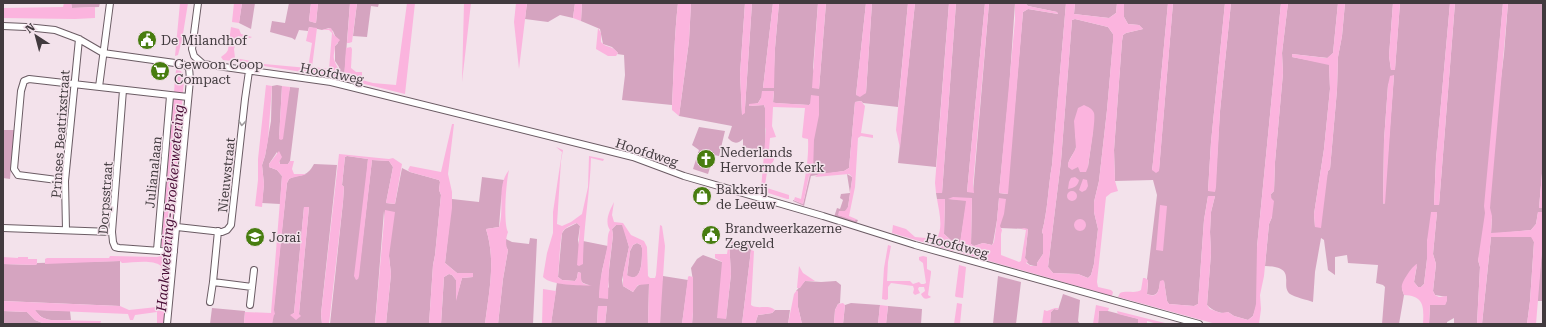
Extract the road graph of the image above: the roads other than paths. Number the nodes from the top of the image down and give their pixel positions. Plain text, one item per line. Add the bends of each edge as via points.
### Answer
1 (110, 3) edge
2 (198, 3) edge
3 (3, 26) edge
4 (78, 39) junction
5 (103, 53) junction
6 (198, 61) junction
7 (189, 67) junction
8 (249, 71) junction
9 (74, 84) junction
10 (99, 87) junction
11 (124, 90) junction
12 (172, 96) junction
13 (187, 97) junction
14 (66, 181) junction
15 (177, 227) junction
16 (3, 228) edge
17 (66, 230) junction
18 (218, 231) junction
19 (112, 232) junction
20 (159, 251) junction
21 (172, 252) junction
22 (254, 270) dead end
23 (212, 282) junction
24 (252, 287) junction
25 (210, 302) dead end
26 (250, 305) dead end
27 (167, 324) edge
28 (1199, 324) edge

1 - 5 street
2 - 6 street via 192,49
3 - 4 street via 55,30
4 - 5 street
4 - 9 street, Prinses Beatrixstraat
5 - 7 street
5 - 10 street
6 - 7 street
6 - 8 street, Hoofdweg
7 - 13 street
8 -> 18 street, Nieuwstraat via 230,227 225,231
8 - 28 street, Hoofdweg via 331,82 633,157 684,176 915,245
9 - 10 street
9 - 14 street, Prinses Beatrixstraat
9 - 14 street via 29,79 24,82 14,169 18,175
10 - 11 street
11 - 12 street
11 - 19 street, Dorpsstraat
12 - 13 street
12 - 20 street, Julianalaan
13 - 15 street
14 - 17 street, Prinses Beatrixstraat
15 - 18 street, Nieuwstraat
15 - 21 street
16 - 17 street
17 - 19 street
18 - 23 street
19 - 20 street, Dorpsstraat via 115,247
20 - 21 street, Dorpsstraat
21 - 27 street
22 - 24 street
23 - 24 street
23 - 25 street
24 - 26 street

